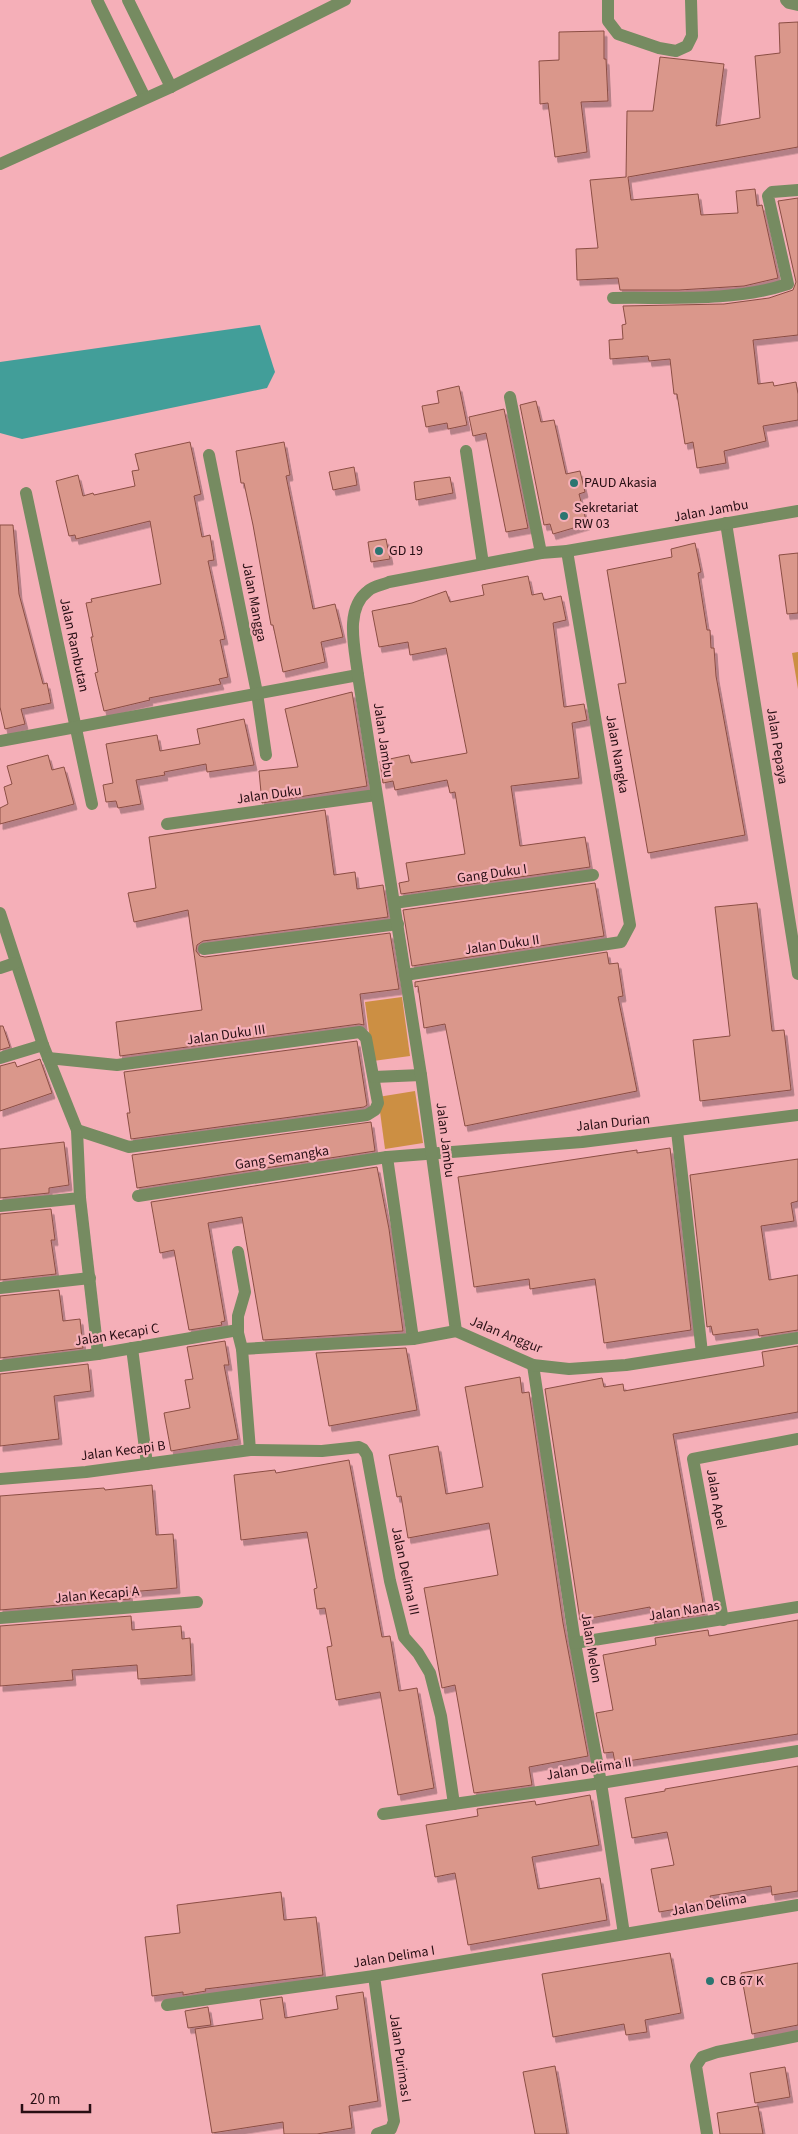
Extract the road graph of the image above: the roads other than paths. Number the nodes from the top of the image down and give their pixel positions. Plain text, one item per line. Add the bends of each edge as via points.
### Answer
1 (97, 0) edge
2 (128, 0) edge
3 (345, 0) edge
4 (608, 0) edge
5 (691, 0) edge
6 (786, 0) edge
7 (798, 5) edge
8 (171, 87) junction
9 (145, 98) junction
10 (0, 164) edge
11 (798, 190) edge
12 (793, 284) edge
13 (613, 298) dead end
14 (510, 397) dead end
15 (466, 451) dead end
16 (209, 455) dead end
17 (26, 493) dead end
18 (798, 510) edge
19 (726, 523) junction
20 (567, 551) junction
21 (541, 553) junction
22 (483, 564) junction
23 (358, 675) junction
24 (257, 693) junction
25 (77, 728) junction
26 (0, 741) edge
27 (266, 755) dead end
28 (376, 795) junction
29 (92, 804) dead end
30 (167, 824) dead end
31 (594, 874) dead end
32 (394, 903) junction
33 (0, 913) edge
34 (398, 924) junction
35 (603, 945) joint
36 (204, 949) dead end
37 (15, 963) junction
38 (0, 968) edge
39 (798, 974) edge
40 (405, 975) junction
41 (43, 1045) junction
42 (0, 1058) edge
43 (48, 1058) junction
44 (421, 1075) junction
45 (374, 1077) junction
46 (798, 1115) edge
47 (77, 1130) junction
48 (677, 1131) junction
49 (431, 1154) junction
50 (387, 1157) junction
51 (138, 1196) dead end
52 (80, 1198) junction
53 (0, 1206) edge
54 (238, 1252) dead end
55 (90, 1278) junction
56 (0, 1288) edge
57 (238, 1330) junction
58 (456, 1331) junction
59 (798, 1338) edge
60 (413, 1339) junction
61 (132, 1348) junction
62 (242, 1350) junction
63 (702, 1353) junction
64 (98, 1354) junction
65 (533, 1365) junction
66 (0, 1366) edge
67 (798, 1439) edge
68 (250, 1450) junction
69 (147, 1464) junction
70 (0, 1479) edge
71 (198, 1602) dead end
72 (798, 1607) edge
73 (0, 1618) edge
74 (723, 1620) junction
75 (575, 1644) junction
76 (798, 1750) edge
77 (601, 1783) junction
78 (454, 1804) junction
79 (383, 1814) dead end
80 (798, 1905) edge
81 (624, 1934) junction
82 (374, 1976) junction
83 (167, 2005) dead end
84 (798, 2036) edge
85 (377, 2134) edge
86 (707, 2134) edge

1 - 9 street
2 - 8 street
3 - 8 street
4 - 5 street via 608,21 618,34 659,48 676,50 687,46 692,36
6 - 7 street
8 - 9 street
9 - 10 street
11 - 12 street via 772,192 768,196
12 - 13 street via 766,292 704,297
14 - 21 street
15 - 22 street
16 - 24 street, Jalan Mangga
17 - 25 street, Jalan Rambutan
18 - 19 street, Jalan Jambu
19 - 20 street, Jalan Jambu
19 - 39 street, Jalan Pepaya
20 - 21 street, Jalan Jambu
20 - 35 street, Jalan Nangka via 629,913 630,925 621,942
21 - 22 street, Jalan Jambu
22 - 23 street, Jalan Jambu via 389,582 368,590 356,605 354,618
23 - 24 street
23 - 28 street, Jalan Jambu
24 - 25 street
24 - 27 street, Jalan Mangga
25 - 26 street
25 - 29 street, Jalan Rambutan
28 - 30 street, Jalan Duku
28 - 32 street, Jalan Jambu
31 - 32 street, Gang Duku I
32 - 34 street, Jalan Jambu
33 - 37 street
34 - 36 street
34 - 40 street, Jalan Jambu
35 - 40 street, Jalan Duku II
37 - 38 street
37 - 41 street
40 - 44 street, Jalan Jambu
41 - 42 street
41 - 43 street
43 - 45 street, Jalan Duku III via 117,1065 360,1032 366,1038
43 - 47 street
44 - 45 street
44 - 49 street, Jalan Jambu
45 - 47 street, Jalan Duku III via 378,1102 375,1110 367,1115 129,1147
46 - 48 street, Jalan Durian
47 - 52 street
48 - 49 street, Jalan Durian
48 - 63 street
49 - 50 street, Gang Semangka
49 - 58 street, Jalan Jambu
50 - 51 street, Gang Semangka
50 - 60 street
52 - 53 street
52 - 55 street
54 - 57 street via 245,1292 238,1316
55 - 56 street
55 - 64 street
57 - 61 street, Jalan Kecapi C
57 - 62 street
58 - 60 street, Jalan Anggur
58 - 65 street, Jalan Anggur
59 - 63 street, Jalan Anggur
60 - 62 street, Jalan Anggur
61 - 64 street, Jalan Kecapi C
61 - 69 street
62 - 68 street
63 - 65 street, Jalan Anggur via 626,1365 569,1369
64 - 66 street, Jalan Kecapi C
65 - 75 street, Jalan Melon
67 - 74 street, Jalan Apel via 693,1459
68 - 69 street, Jalan Kecapi B
68 - 78 street, Jalan Delima III via 322,1451 359,1447 367,1455 390,1581 404,1637 430,1673 441,1716
69 - 70 street, Jalan Kecapi B
71 - 73 street, Jalan Kecapi A
72 - 74 street, Jalan Nanas
74 - 75 street, Jalan Nanas
75 - 77 street, Jalan Melon
76 - 77 street, Jalan Delima II
77 - 78 street, Jalan Delima II
77 - 81 street, Jalan Melon
78 - 79 street, Jalan Delima II
80 - 81 street, Jalan Delima
81 - 82 street, Jalan Delima I
82 - 83 street, Jalan Delima I
82 - 85 street, Jalan Purimas I via 394,2121 391,2129
84 - 86 street via 702,2057 696,2066

